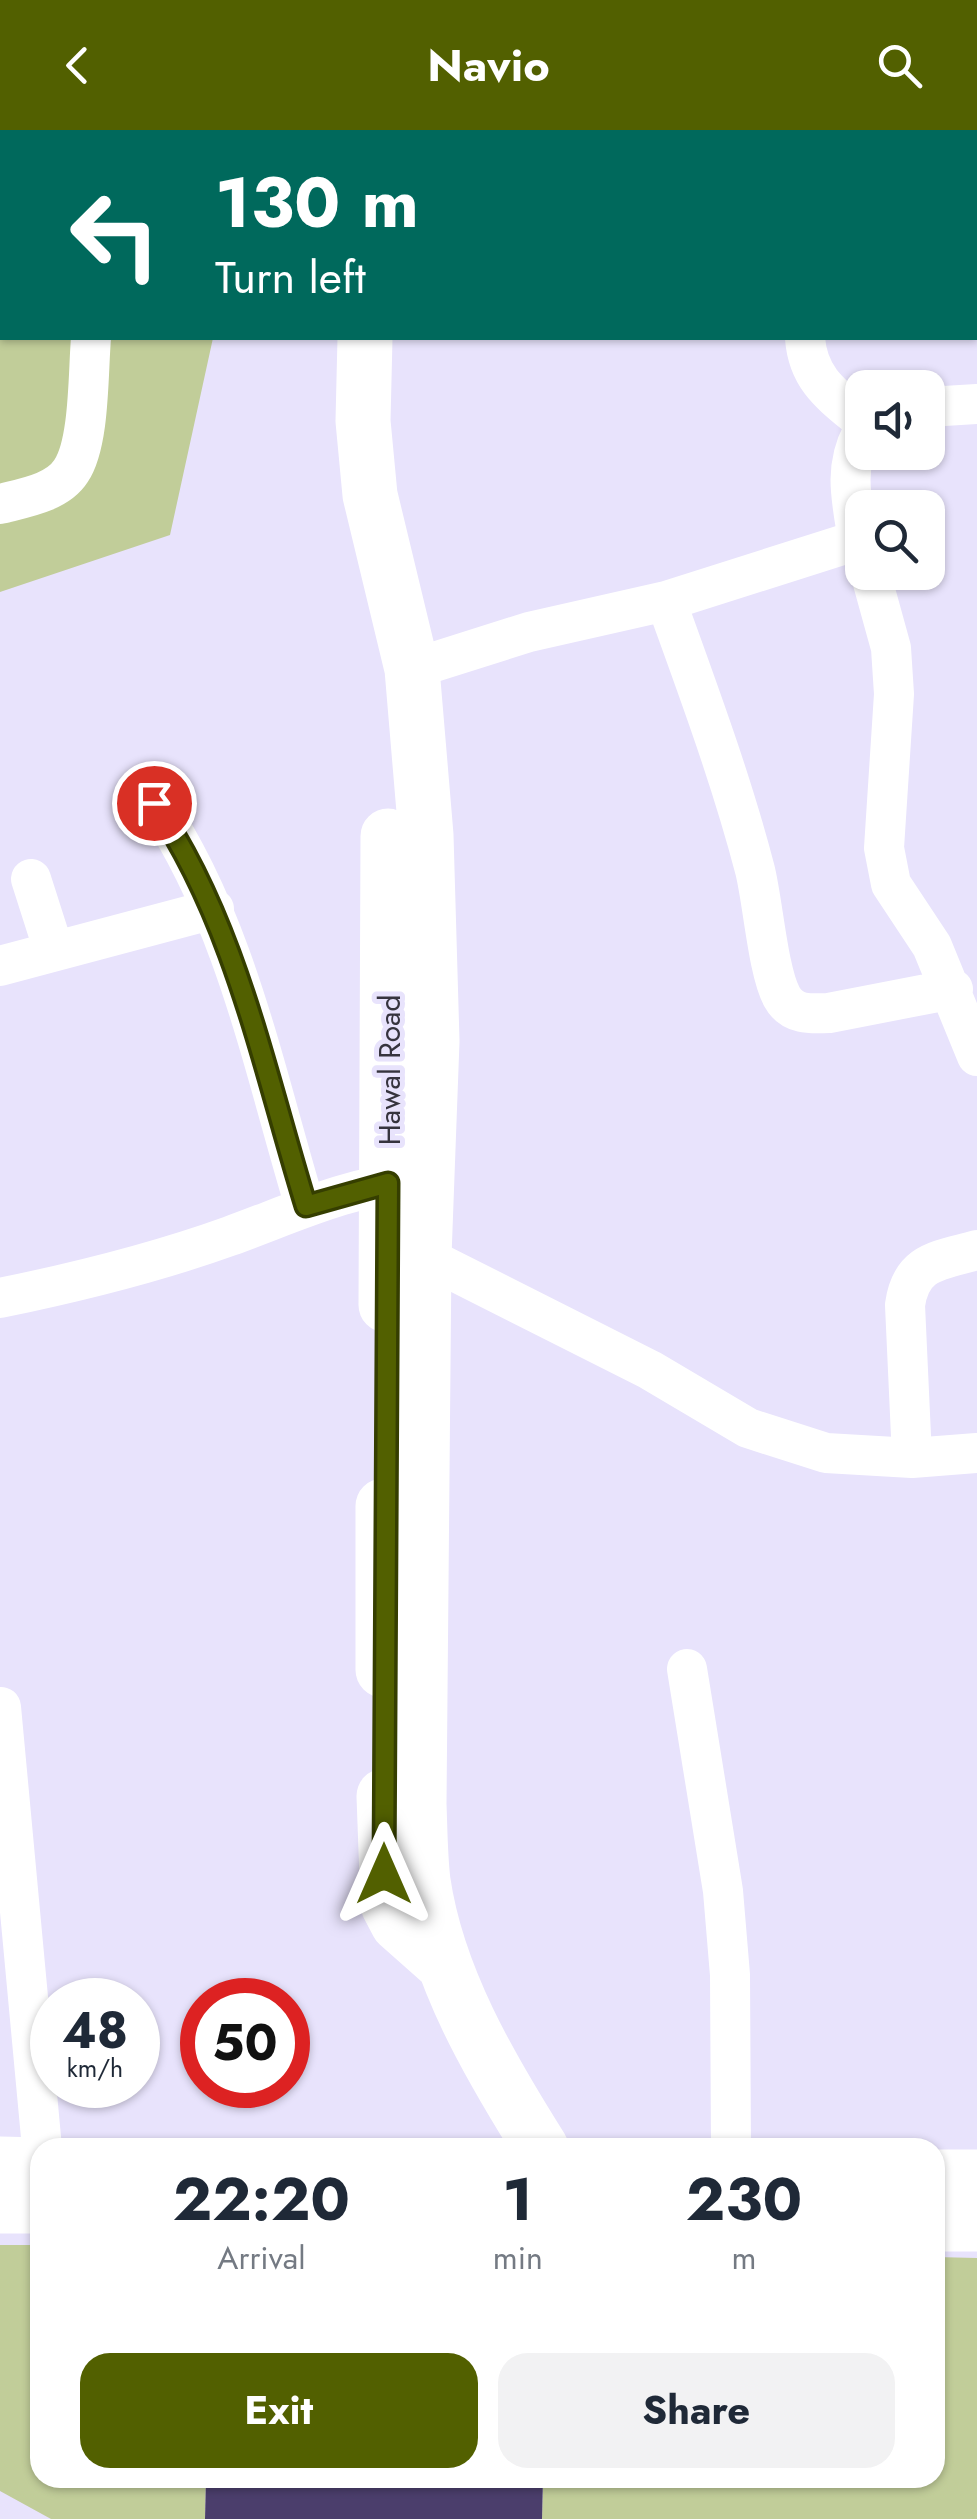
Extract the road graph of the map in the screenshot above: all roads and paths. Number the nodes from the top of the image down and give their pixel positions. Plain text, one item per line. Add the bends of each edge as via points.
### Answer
1 (91, 340) edge
2 (334, 340) edge
3 (365, 340) edge
4 (805, 340) edge
5 (977, 404) edge
6 (845, 406) edge
7 (945, 406) edge
8 (0, 504) edge
9 (845, 559) edge
10 (874, 590) edge
11 (666, 601) junction
12 (412, 670) junction
13 (154, 803) dead end
14 (31, 879) dead end
15 (214, 909) junction
16 (54, 952) junction
17 (0, 966) edge
18 (953, 989) junction
19 (977, 1056) edge
20 (409, 1181) junction
21 (306, 1206) junction
22 (977, 1250) edge
23 (424, 1256) junction
24 (0, 1298) edge
25 (977, 1453) edge
26 (912, 1458) junction
27 (687, 1669) dead end
28 (2, 1707) edge
29 (444, 1965) junction
30 (41, 2138) edge
31 (535, 2138) edge
32 (731, 2138) edge
33 (0, 2164) edge
34 (30, 2165) edge
35 (977, 2177) edge
36 (945, 2178) edge
37 (0, 2206) edge
38 (30, 2206) edge
39 (945, 2224) edge
40 (977, 2224) edge

1 - 8 street via 81,444 71,472 48,490
2 - 20 main road, Hawal Road via 337,506 383,726
3 - 12 main road, Hawal Road via 370,495
4 - 6 street via 818,383
5 - 7 street
9 - 11 street
10 - 18 street via 891,648 894,694 884,848 891,884
11 - 12 street via 529,632
11 - 18 street via 732,783 779,993 789,1008 829,1013
12 - 20 main road, Hawal Road via 426,835
13 - 15 street via 187,851
14 - 16 street
15 - 16 street
15 - 21 street
16 - 17 street
18 - 19 street
20 - 21 street
20 - 23 main road, Hawal Road
20 - 29 main road, Hawal Road via 384,1874 398,1924
21 - 24 street via 138,1266
22 - 26 street via 922,1267 908,1282
23 - 26 street via 650,1370 748,1428 826,1453
23 - 29 main road, Hawal Road via 419,1804 423,1880
25 - 26 street
27 - 32 street via 723,1890
28 - 30 street
29 - 31 main road, Hawal Road
33 - 34 main road
35 - 36 main road
37 - 38 main road
39 - 40 main road

